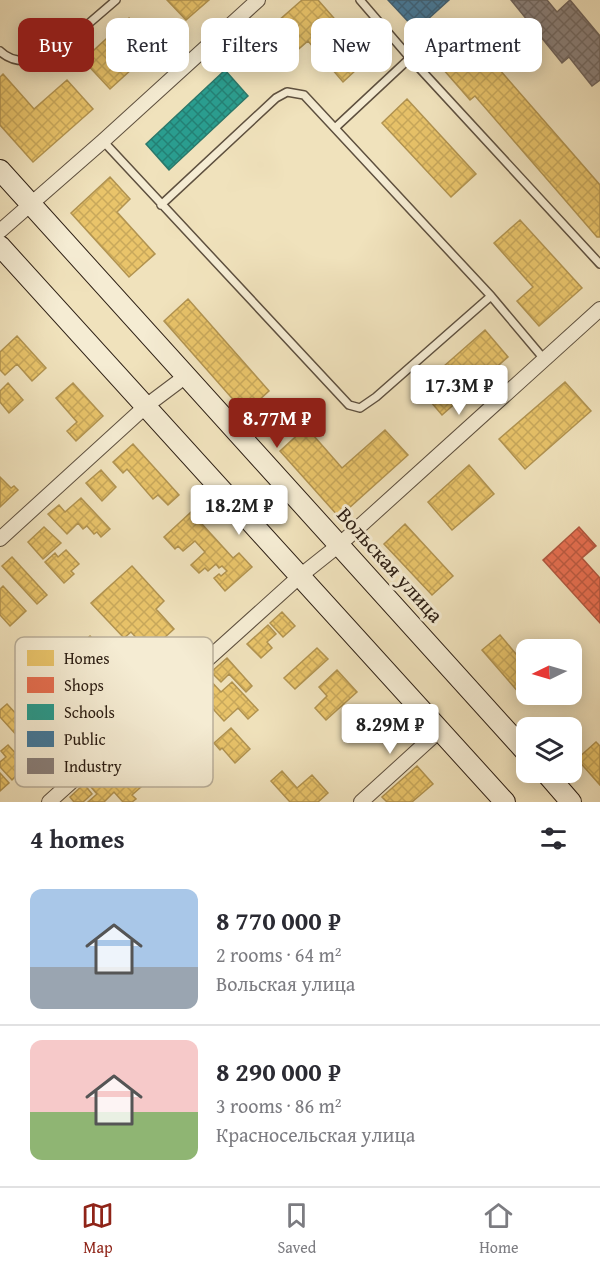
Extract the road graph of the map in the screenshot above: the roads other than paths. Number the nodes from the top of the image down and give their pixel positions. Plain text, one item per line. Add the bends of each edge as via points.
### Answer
1 (116, 0) edge
2 (258, 0) edge
3 (360, 0) edge
4 (0, 51) edge
5 (404, 51) edge
6 (404, 64) edge
7 (423, 72) edge
8 (335, 128) junction
9 (103, 141) junction
10 (0, 170) edge
11 (31, 204) junction
12 (161, 205) junction
13 (0, 231) edge
14 (0, 246) edge
15 (600, 264) edge
16 (491, 296) junction
17 (600, 309) edge
18 (544, 359) junction
19 (186, 376) junction
20 (146, 406) junction
21 (0, 539) edge
22 (339, 546) junction
23 (300, 576) junction
24 (213, 654) edge
25 (440, 730) junction
26 (516, 741) edge
27 (555, 783) edge
28 (66, 787) edge
29 (49, 802) edge
30 (361, 802) edge
31 (505, 802) edge
32 (571, 802) edge

1 - 4 lane via 51,56 24,61 11,59
2 - 9 street
3 - 5 lane
6 - 8 lane
7 - 15 lane
8 - 12 lane via 304,95 287,92
8 - 16 lane
9 - 11 street
9 - 12 lane
10 - 11 main road, Вольская улица
11 - 13 street
11 - 19 main road, Вольская улица
12 - 16 lane via 349,405 360,408 376,397
14 - 20 main road
16 - 18 lane
17 - 18 street
18 - 22 street
19 - 20 street
19 - 22 main road, Вольская улица
20 - 21 street
20 - 23 main road
22 - 23 street
22 - 26 main road, Вольская улица
23 - 24 street
23 - 25 main road
25 - 30 street
25 - 31 main road
27 - 32 main road
28 - 29 street

